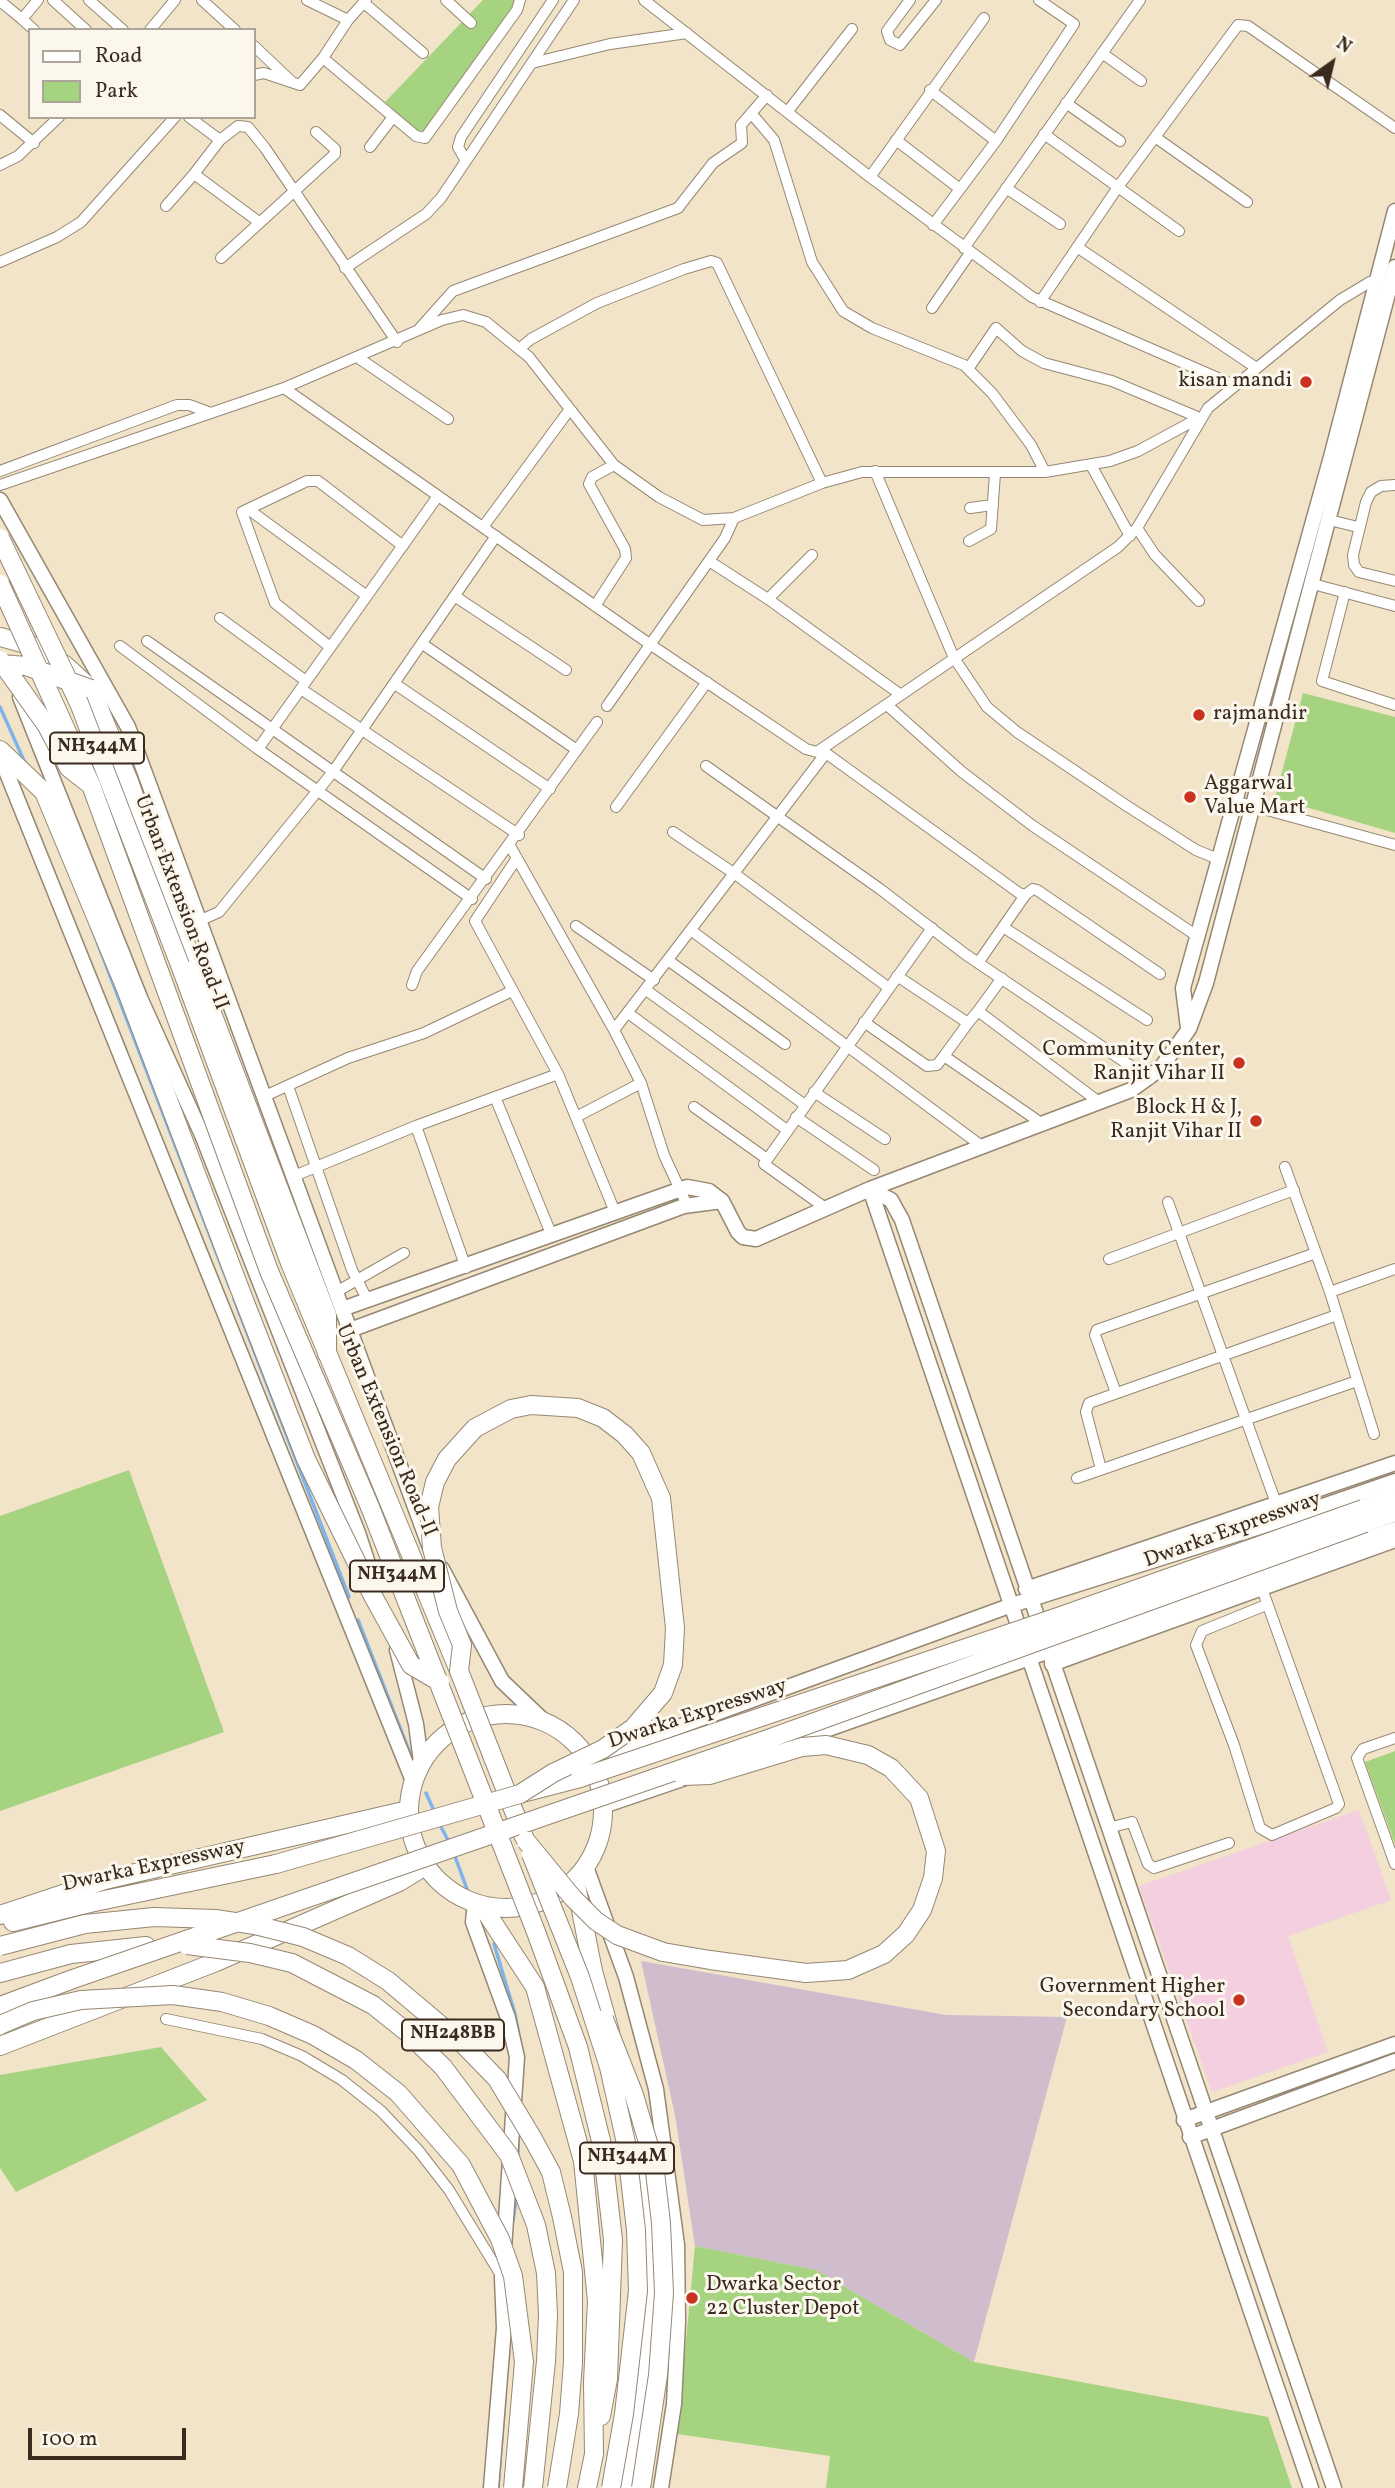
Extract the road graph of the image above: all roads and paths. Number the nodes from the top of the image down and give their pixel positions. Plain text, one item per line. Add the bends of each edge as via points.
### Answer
1 (38, 0) edge
2 (53, 0) edge
3 (89, 0) edge
4 (175, 0) edge
5 (202, 0) edge
6 (307, 0) edge
7 (446, 0) edge
8 (520, 0) edge
9 (552, 0) edge
10 (574, 0) edge
11 (644, 0) edge
12 (910, 0) edge
13 (936, 0) edge
14 (1039, 0) edge
15 (1140, 0) edge
16 (0, 1) edge
17 (365, 2) edge
18 (984, 18) dead end
19 (22, 19) junction
20 (348, 20) junction
21 (471, 23) dead end
22 (32, 28) edge
23 (84, 28) edge
24 (121, 28) edge
25 (152, 28) edge
26 (233, 28) edge
27 (852, 29) dead end
28 (687, 33) junction
29 (256, 48) edge
30 (1102, 52) junction
31 (423, 53) dead end
32 (323, 58) junction
33 (511, 59) junction
34 (529, 67) junction
35 (256, 75) edge
36 (1141, 81) dead end
37 (295, 85) junction
38 (930, 90) junction
39 (767, 95) junction
40 (1066, 103) junction
41 (788, 111) junction
42 (751, 113) junction
43 (0, 115) edge
44 (393, 117) junction
45 (57, 119) edge
46 (173, 119) edge
47 (192, 119) edge
48 (1395, 128) edge
49 (316, 132) dead end
50 (1044, 134) junction
51 (1155, 137) junction
52 (220, 140) junction
53 (895, 140) junction
54 (996, 141) junction
55 (1120, 141) dead end
56 (34, 143) junction
57 (370, 147) dead end
58 (466, 160) junction
59 (0, 165) edge
60 (194, 174) junction
61 (870, 177) junction
62 (1118, 187) junction
63 (1006, 188) junction
64 (960, 189) junction
65 (293, 190) junction
66 (1247, 202) dead end
67 (166, 206) dead end
68 (1395, 211) edge
69 (259, 222) junction
70 (1060, 224) dead end
71 (933, 225) junction
72 (1179, 231) dead end
73 (1391, 239) edge
74 (1077, 247) junction
75 (967, 251) junction
76 (1389, 257) edge
77 (221, 258) dead end
78 (0, 262) edge
79 (345, 268) junction
80 (1388, 276) edge
81 (1040, 302) junction
82 (932, 308) dead end
83 (418, 331) junction
84 (397, 342) junction
85 (519, 349) junction
86 (357, 357) junction
87 (1255, 367) junction
88 (968, 369) junction
89 (1234, 385) junction
90 (284, 388) junction
91 (570, 409) junction
92 (208, 412) junction
93 (1200, 418) junction
94 (448, 419) dead end
95 (614, 465) junction
96 (1091, 465) junction
97 (0, 471) edge
98 (875, 471) junction
99 (1045, 472) junction
100 (995, 474) junction
101 (822, 483) junction
102 (0, 485) edge
103 (1395, 485) edge
104 (438, 496) junction
105 (0, 500) edge
106 (993, 505) junction
107 (970, 508) dead end
108 (248, 509) junction
109 (734, 518) junction
110 (1329, 520) junction
111 (483, 527) junction
112 (1358, 527) junction
113 (1133, 532) junction
114 (496, 537) junction
115 (0, 538) edge
116 (969, 541) dead end
117 (403, 546) junction
118 (812, 555) dead end
119 (709, 561) junction
120 (1395, 582) edge
121 (0, 584) edge
122 (1313, 584) junction
123 (1345, 592) junction
124 (367, 596) junction
125 (456, 597) junction
126 (768, 599) junction
127 (1199, 601) dead end
128 (595, 606) junction
129 (1395, 606) edge
130 (220, 618) dead end
131 (0, 636) edge
132 (147, 641) dead end
133 (424, 645) junction
134 (651, 645) junction
135 (120, 646) dead end
136 (330, 647) junction
137 (954, 658) junction
138 (2, 666) edge
139 (566, 670) dead end
140 (707, 682) junction
141 (395, 684) junction
142 (304, 685) junction
143 (91, 689) junction
144 (901, 695) junction
145 (887, 705) junction
146 (1395, 705) edge
147 (607, 706) dead end
148 (597, 722) dead end
149 (272, 730) junction
150 (361, 730) junction
151 (258, 749) junction
152 (578, 750) junction
153 (825, 752) junction
154 (0, 753) edge
155 (706, 766) dead end
156 (332, 773) junction
157 (91, 785) junction
158 (318, 789) junction
159 (550, 789) junction
160 (1234, 801) junction
161 (1255, 806) junction
162 (616, 807) dead end
163 (779, 817) junction
164 (673, 832) dead end
165 (519, 835) junction
166 (1395, 845) edge
167 (510, 846) junction
168 (517, 858) junction
169 (1218, 859) junction
170 (735, 874) junction
171 (486, 878) junction
172 (1026, 894) junction
173 (472, 899) junction
174 (201, 920) junction
175 (576, 926) dead end
176 (1003, 927) junction
177 (932, 928) junction
178 (692, 931) junction
179 (1197, 936) junction
180 (669, 961) junction
181 (978, 963) junction
182 (1160, 974) dead end
183 (897, 976) junction
184 (1002, 978) junction
185 (654, 980) junction
186 (412, 985) dead end
187 (889, 988) junction
188 (646, 990) junction
189 (512, 991) junction
190 (978, 1011) junction
191 (628, 1013) junction
192 (1147, 1020) dead end
193 (864, 1022) junction
194 (968, 1023) junction
195 (1188, 1029) junction
196 (614, 1030) junction
197 (785, 1044) dead end
198 (848, 1047) junction
199 (944, 1056) junction
200 (558, 1074) junction
201 (1150, 1079) junction
202 (641, 1083) junction
203 (288, 1086) junction
204 (814, 1092) junction
205 (265, 1096) junction
206 (495, 1097) junction
207 (1099, 1102) junction
208 (805, 1105) junction
209 (694, 1107) dead end
210 (576, 1117) junction
211 (796, 1117) junction
212 (1044, 1125) junction
213 (416, 1126) junction
214 (787, 1130) junction
215 (885, 1139) dead end
216 (983, 1147) junction
217 (767, 1159) junction
218 (315, 1167) junction
219 (1285, 1167) dead end
220 (874, 1170) dead end
221 (294, 1176) junction
222 (678, 1189) junction
223 (870, 1189) junction
224 (1294, 1190) junction
225 (722, 1201) junction
226 (1168, 1202) dead end
227 (687, 1205) junction
228 (824, 1207) junction
229 (615, 1212) junction
230 (1179, 1233) junction
231 (552, 1236) junction
232 (404, 1253) dead end
233 (1316, 1253) junction
234 (1109, 1259) dead end
235 (466, 1268) junction
236 (1395, 1269) edge
237 (356, 1280) junction
238 (336, 1292) junction
239 (1330, 1292) junction
240 (1201, 1295) junction
241 (368, 1301) junction
242 (342, 1309) junction
243 (1337, 1315) junction
244 (350, 1330) junction
245 (327, 1354) junction
246 (1223, 1356) junction
247 (1357, 1381) junction
248 (1116, 1393) junction
249 (1245, 1420) junction
250 (1374, 1434) dead end
251 (1395, 1463) edge
252 (1101, 1469) junction
253 (1077, 1478) dead end
254 (1395, 1481) edge
255 (1395, 1497) edge
256 (1274, 1502) junction
257 (1395, 1513) edge
258 (1364, 1516) junction
259 (1282, 1520) junction
260 (1395, 1529) edge
261 (1395, 1540) edge
262 (1014, 1547) junction
263 (995, 1554) junction
264 (1261, 1586) junction
265 (1028, 1595) junction
266 (1012, 1605) junction
267 (1266, 1605) junction
268 (1049, 1657) junction
269 (1029, 1658) junction
270 (459, 1671) junction
271 (440, 1682) junction
272 (547, 1724) junction
273 (1395, 1738) edge
274 (588, 1760) junction
275 (421, 1762) junction
276 (664, 1776) junction
277 (413, 1781) junction
278 (520, 1794) junction
279 (603, 1806) junction
280 (408, 1810) junction
281 (1108, 1828) junction
282 (526, 1841) junction
283 (1229, 1843) dead end
284 (1395, 1864) edge
285 (425, 1866) junction
286 (580, 1874) junction
287 (478, 1904) junction
288 (0, 1915) edge
289 (0, 1926) edge
290 (0, 1945) edge
291 (0, 1973) edge
292 (580, 1977) junction
293 (0, 2006) edge
294 (166, 2020) dead end
295 (0, 2025) edge
296 (1395, 2044) edge
297 (0, 2046) edge
298 (1395, 2061) edge
299 (1206, 2112) junction
300 (1184, 2120) junction
301 (1211, 2129) junction
302 (1190, 2137) junction
303 (502, 2278) junction
304 (594, 2454) junction
305 (492, 2488) edge
306 (513, 2488) edge
307 (533, 2488) edge
308 (557, 2488) edge
309 (587, 2488) edge
310 (611, 2488) edge
311 (628, 2488) edge
312 (641, 2488) edge
313 (661, 2488) edge
314 (1311, 2488) edge
315 (1334, 2488) edge

1 - 19 street
2 - 23 street
3 - 24 street
4 - 25 street
5 - 26 street
6 - 20 street
7 - 21 street
8 - 44 street via 429,135 416,136
9 - 33 street
10 - 34 street
11 - 28 street
12 - 13 street via 887,31 890,40 900,46
14 - 54 street via 1074,24
15 - 30 street
16 - 19 street
17 - 20 street
17 - 31 street
18 - 38 street
19 - 22 street
20 - 32 street
27 - 41 street
28 - 34 street via 610,44
28 - 39 street
29 - 37 street
30 - 36 street
30 - 40 street
32 - 37 street via 304,82
32 - 44 street
33 - 34 street
33 - 58 street via 458,142
34 - 58 street
35 - 37 street via 264,73
38 - 53 street
38 - 54 street
39 - 41 street
39 - 42 street
40 - 50 street
40 - 55 street
41 - 61 street
42 - 83 street via 741,125 742,143 713,163 673,211 453,291
42 - 88 street via 774,140 810,256 843,311
43 - 56 street
44 - 57 street
45 - 56 street
46 - 78 street via 80,222
47 - 52 street
48 - 51 street via 1242,24 1234,28
49 - 65 street via 335,154
50 - 62 street
50 - 63 street
51 - 62 street
51 - 66 street
52 - 60 street
52 - 65 street via 230,129 248,127
53 - 61 street
53 - 64 street
54 - 64 street
56 - 59 street
58 - 79 street via 426,214
60 - 67 street
60 - 69 street
61 - 71 street
62 - 72 street
62 - 74 street
63 - 70 street
63 - 75 street
64 - 71 street
65 - 69 street
65 - 79 street
68 - 73 street
69 - 77 street
71 - 75 street
73 - 76 street
74 - 81 street
74 - 87 street
75 - 81 street
75 - 82 street
76 - 80 street
79 - 84 street
80 - 87 street via 1340,300
80 - 110 street
80 - 160 street
81 - 89 street
83 - 84 street
83 - 85 street via 463,315 486,322
84 - 86 street
85 - 91 street
85 - 101 street via 597,303 684,269 717,263
86 - 90 street
86 - 94 street
87 - 89 street
88 - 93 street via 996,328 1044,363 1112,381
88 - 99 street via 1031,445
89 - 93 street
90 - 92 street
90 - 104 street
91 - 95 street
91 - 111 street
92 - 97 street via 177,405
92 - 102 street
93 - 96 street via 1139,451
93 - 113 street
95 - 109 street via 691,517
95 - 128 street via 592,477 589,484 626,558
96 - 99 street
96 - 113 street
98 - 100 street
98 - 101 street
98 - 137 street
99 - 100 street
100 - 106 street
101 - 109 street
103 - 112 street via 1371,492
104 - 111 street
104 - 117 street
105 - 174 street via 128,727
106 - 107 street
106 - 116 street via 991,529
108 - 117 street via 307,481 318,481
108 - 124 street
108 - 136 street via 241,513 275,603
109 - 119 street
110 - 112 street
110 - 122 street
111 - 114 street
112 - 120 street via 1355,568
113 - 127 street
113 - 137 street via 1095,564
114 - 125 street
114 - 128 street
115 - 245 highway, Urban Extension Road-II / NH344M, bridge via 79,703
117 - 124 street
118 - 126 street
119 - 126 street
119 - 134 street
121 - 157 highway, Urban Extension Road-II / NH344M, bridge
122 - 123 street
122 - 161 street
123 - 129 street
123 - 146 street via 1322,681
124 - 136 street
125 - 133 street
125 - 139 street
126 - 144 street
128 - 134 street
130 - 142 street
131 - 143 highway, bridge via 33,646 65,665
132 - 149 street
133 - 141 street
133 - 152 street
134 - 140 street
134 - 147 street
135 - 151 street
136 - 142 street
137 - 144 street
137 - 169 street via 987,707 1017,732 1196,850
138 - 143 highway, bridge via 26,666
138 - 157 highway, bridge via 47,726 69,768
138 - 275 street via 37,735 141,1000 202,1135 358,1533 400,1661
140 - 153 street via 806,749
140 - 162 street
141 - 150 street
141 - 159 street
142 - 149 street
142 - 150 street
143 - 245 highway via 327,1315
144 - 145 street
145 - 153 street
145 - 179 street via 962,772 1034,826
148 - 152 street
149 - 151 street
149 - 156 street
150 - 156 street
150 - 165 street
151 - 158 street
152 - 159 street
153 - 163 street
153 - 172 street via 923,826
154 - 271 highway, bridge via 44,792 126,989 306,1460 411,1665
154 - 277 street
155 - 163 street
156 - 158 street
156 - 171 street
157 - 271 highway, Urban Extension Road-II / NH344M, bridge via 269,1271
158 - 173 street
158 - 174 street via 219,912
159 - 165 street
160 - 161 street
160 - 169 street
161 - 166 street
161 - 195 street via 1206,983
163 - 170 street
163 - 177 street
164 - 170 street
165 - 167 street
167 - 168 street
167 - 171 street
168 - 189 street via 475,921
168 - 196 street
169 - 179 street
170 - 178 street
170 - 187 street
171 - 173 street
172 - 176 street
172 - 182 street via 1037,890
173 - 186 street via 417,971
174 - 205 street
175 - 185 street
176 - 181 street
176 - 192 street
177 - 181 street
177 - 183 street
178 - 180 street
178 - 198 street
179 - 195 street via 1183,988
180 - 185 street
180 - 197 street
181 - 184 street
183 - 187 street
183 - 194 street
184 - 190 street
184 - 201 street
185 - 188 street
187 - 193 street
188 - 191 street
188 - 208 street
189 - 200 street
189 - 203 street
190 - 194 street
190 - 207 street
191 - 196 street
191 - 214 street
193 - 198 street
193 - 199 street via 927,1066 937,1065
194 - 199 street
195 - 201 street
196 - 202 street
198 - 204 street
198 - 216 street
199 - 212 street
200 - 206 street
200 - 210 street
201 - 207 street
202 - 210 street
202 - 222 street
203 - 205 street
203 - 218 street
204 - 208 street
204 - 215 street
205 - 221 street
206 - 213 street
206 - 231 street
207 - 212 street
208 - 211 street
209 - 217 street
210 - 229 street
211 - 214 street
211 - 220 street
212 - 216 street
213 - 218 street
213 - 235 street
214 - 217 street
216 - 223 street
217 - 228 street via 764,1164
218 - 221 street
218 - 237 street
219 - 224 street
221 - 238 street
222 - 225 street via 700,1187
222 - 227 street
222 - 229 street
223 - 228 street
223 - 262 street via 897,1207
223 - 263 street
224 - 230 street
224 - 233 street
225 - 227 street
225 - 228 street via 738,1232 756,1240
226 - 230 street
227 - 244 street
229 - 231 street
230 - 234 street
230 - 240 street
231 - 235 street
232 - 237 street
233 - 239 street
233 - 240 street
235 - 241 street
236 - 239 street
237 - 238 street
237 - 241 street
238 - 242 street
239 - 243 street
240 - 246 street
240 - 248 street via 1097,1331
241 - 242 street
242 - 244 street
243 - 246 street
243 - 247 street
244 - 272 street via 424,1535 502,1681
245 - 270 highway, Urban Extension Road-II / NH344M
246 - 248 street
246 - 249 street
247 - 249 street
247 - 250 street
248 - 252 street via 1086,1407
249 - 252 street
249 - 256 street
251 - 256 street
252 - 253 street
254 - 259 street
255 - 258 highway, Dwarka Expressway
256 - 259 street
256 - 265 street
257 - 258 highway, Dwarka Expressway
258 - 276 highway, Dwarka Expressway, bridge
258 - 278 highway, Dwarka Expressway, bridge via 580,1778
259 - 265 street
260 - 268 street
261 - 264 street
262 - 263 street
262 - 265 street
263 - 266 street
264 - 267 street
264 - 268 street
265 - 266 street
265 - 268 street
266 - 269 street
266 - 274 street
267 - 267 street via 1202,1631 1196,1644 1260,1828 1272,1835 1339,1804
268 - 269 street
268 - 281 street
269 - 279 street
269 - 300 street
270 - 278 highway, bridge via 462,1645 432,1548 429,1507 447,1459 475,1428 510,1409 554,1404 603,1418 641,1453 661,1498 675,1628 673,1665 663,1693 633,1728
270 - 282 highway, Urban Extension Road-II / NH344M, bridge
271 - 304 highway, Urban Extension Road-II / NH344M, bridge via 578,2047 602,2145 613,2240 608,2379
272 - 274 highway via 570,1739
272 - 275 highway via 521,1715 471,1720 450,1731
273 - 284 street via 1363,1749 1357,1758
274 - 279 highway
275 - 277 highway
276 - 282 highway, bridge via 710,1775 802,1747 826,1745 867,1755 906,1782 919,1798 929,1824 936,1851 922,1910 906,1934 884,1954 848,1970 806,1973 663,1952 617,1935 596,1921
276 - 293 highway, Dwarka Expressway, bridge
277 - 280 highway
278 - 289 highway, Dwarka Expressway, bridge via 276,1864
279 - 286 highway via 602,1828
280 - 285 highway via 412,1840
280 - 288 highway via 105,1880
281 - 283 street via 1132,1822 1148,1864 1154,1868
281 - 299 street
282 - 292 highway, Urban Extension Road-II / NH344M, bridge
285 - 287 highway via 441,1884
285 - 297 highway via 399,1882 216,1962
286 - 287 highway via 554,1896 531,1905 506,1909
286 - 311 highway via 593,1971 629,2098 652,2274 648,2361
286 - 313 street via 626,1977 656,2089 677,2245 674,2404
287 - 303 street via 474,1922 517,2057
287 - 304 highway via 535,1987 583,2161 597,2301
290 - 308 highway, Dwarka Expressway / NH248BB, bridge via 85,1924 154,1917 255,1925 303,1937 348,1956 388,1981 464,2045 497,2080 533,2139 551,2172 562,2217 573,2272 573,2362
291 - 307 highway, NH248BB, bridge via 71,1954 203,1945 292,1964 373,2005 408,2033 472,2103 509,2155 536,2225 546,2273 548,2315
292 - 310 highway, Urban Extension Road-II / NH344M, bridge via 609,2067 626,2143 636,2230 638,2291
292 - 312 highway, bridge via 596,1996 635,2095 654,2163 660,2211 664,2293 655,2409
294 - 303 street via 262,2039 342,2080 381,2111 418,2150 449,2190
295 - 306 highway, bridge via 33,2011 81,2000 173,1995 222,2002 313,2035 356,2060 398,2093 461,2165 500,2239 513,2276 524,2362
296 - 299 street
298 - 301 street
299 - 300 street
299 - 301 street
300 - 302 street
301 - 302 street
301 - 315 street
302 - 314 street
303 - 305 street via 504,2328
304 - 309 highway

